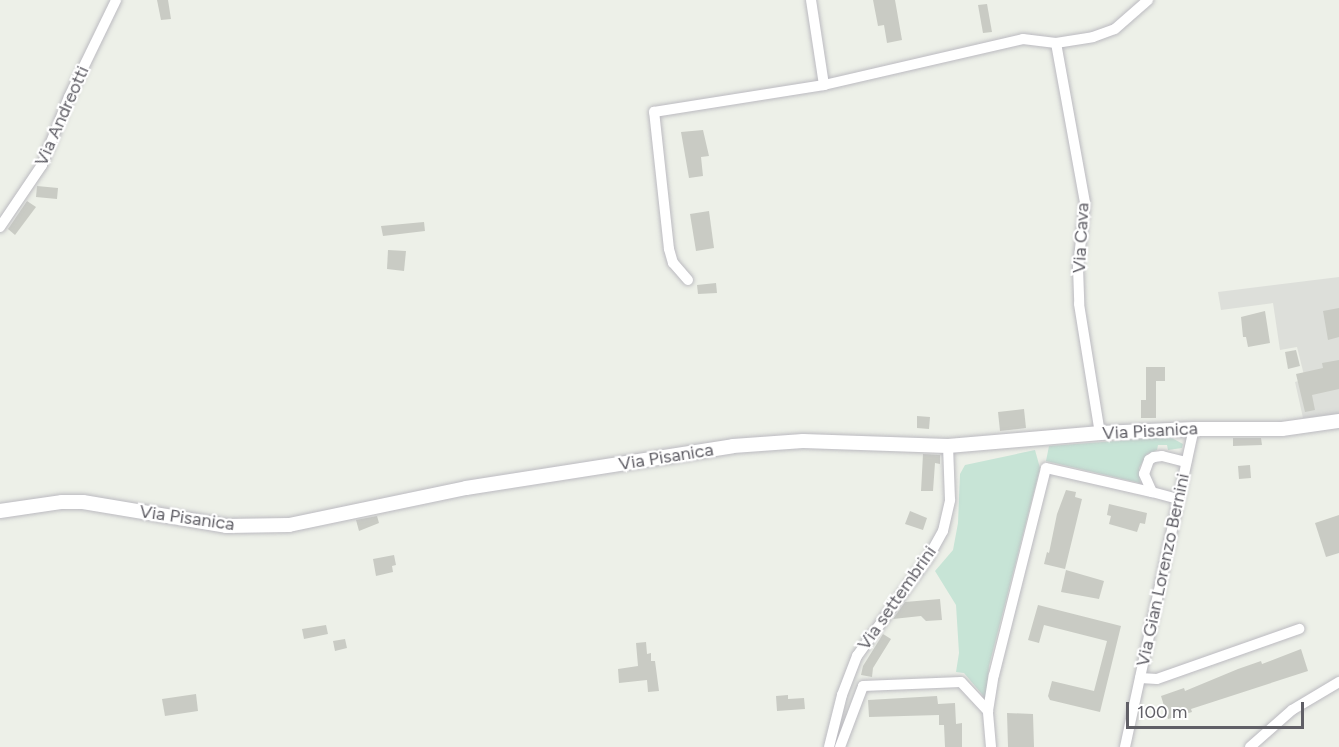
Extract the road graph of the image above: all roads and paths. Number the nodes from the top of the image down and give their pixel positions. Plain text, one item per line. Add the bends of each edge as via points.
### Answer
1 (117, 0) edge
2 (811, 0) edge
3 (1148, 0) edge
4 (1056, 43) junction
5 (824, 85) junction
6 (0, 227) edge
7 (688, 280) dead end
8 (1339, 421) edge
9 (1194, 429) junction
10 (1100, 433) junction
11 (948, 446) junction
12 (1186, 462) junction
13 (1152, 492) junction
14 (1178, 499) junction
15 (0, 511) edge
16 (1299, 629) dead end
17 (1140, 678) junction
18 (1339, 682) edge
19 (988, 711) junction
20 (829, 747) edge
21 (840, 747) edge
22 (991, 747) edge
23 (1125, 747) edge
24 (1250, 747) edge

1 - 6 street, Via Andreotti via 69,97 42,165
2 - 5 street
3 - 4 street via 1115,29
4 - 5 street via 1023,39
4 - 10 street, Via Cava via 1085,203 1078,267 1079,303
5 - 7 street via 654,112 669,249 674,263
8 - 9 street, Via Pisanica via 1282,429
9 - 10 street, Via Pisanica
9 - 12 street, Via Gian Lorenzo Bernini
10 - 11 street, Via Pisanica
11 - 15 street, Via Pisanica via 803,441 733,446 466,488 289,525 226,526 83,502
11 - 20 street, Via settembrini via 950,500 942,531 928,558 857,656 842,694
12 - 13 street via 1162,456 1149,460 1144,474
12 - 14 street, Via Gian Lorenzo Bernini
13 - 14 street
13 - 19 street via 1046,468
14 - 17 street, Via Gian Lorenzo Bernini
16 - 17 street via 1157,679
17 - 23 street, Via Gian Lorenzo Bernini
18 - 24 street via 1292,710
19 - 21 street via 961,682 864,686
19 - 22 street

